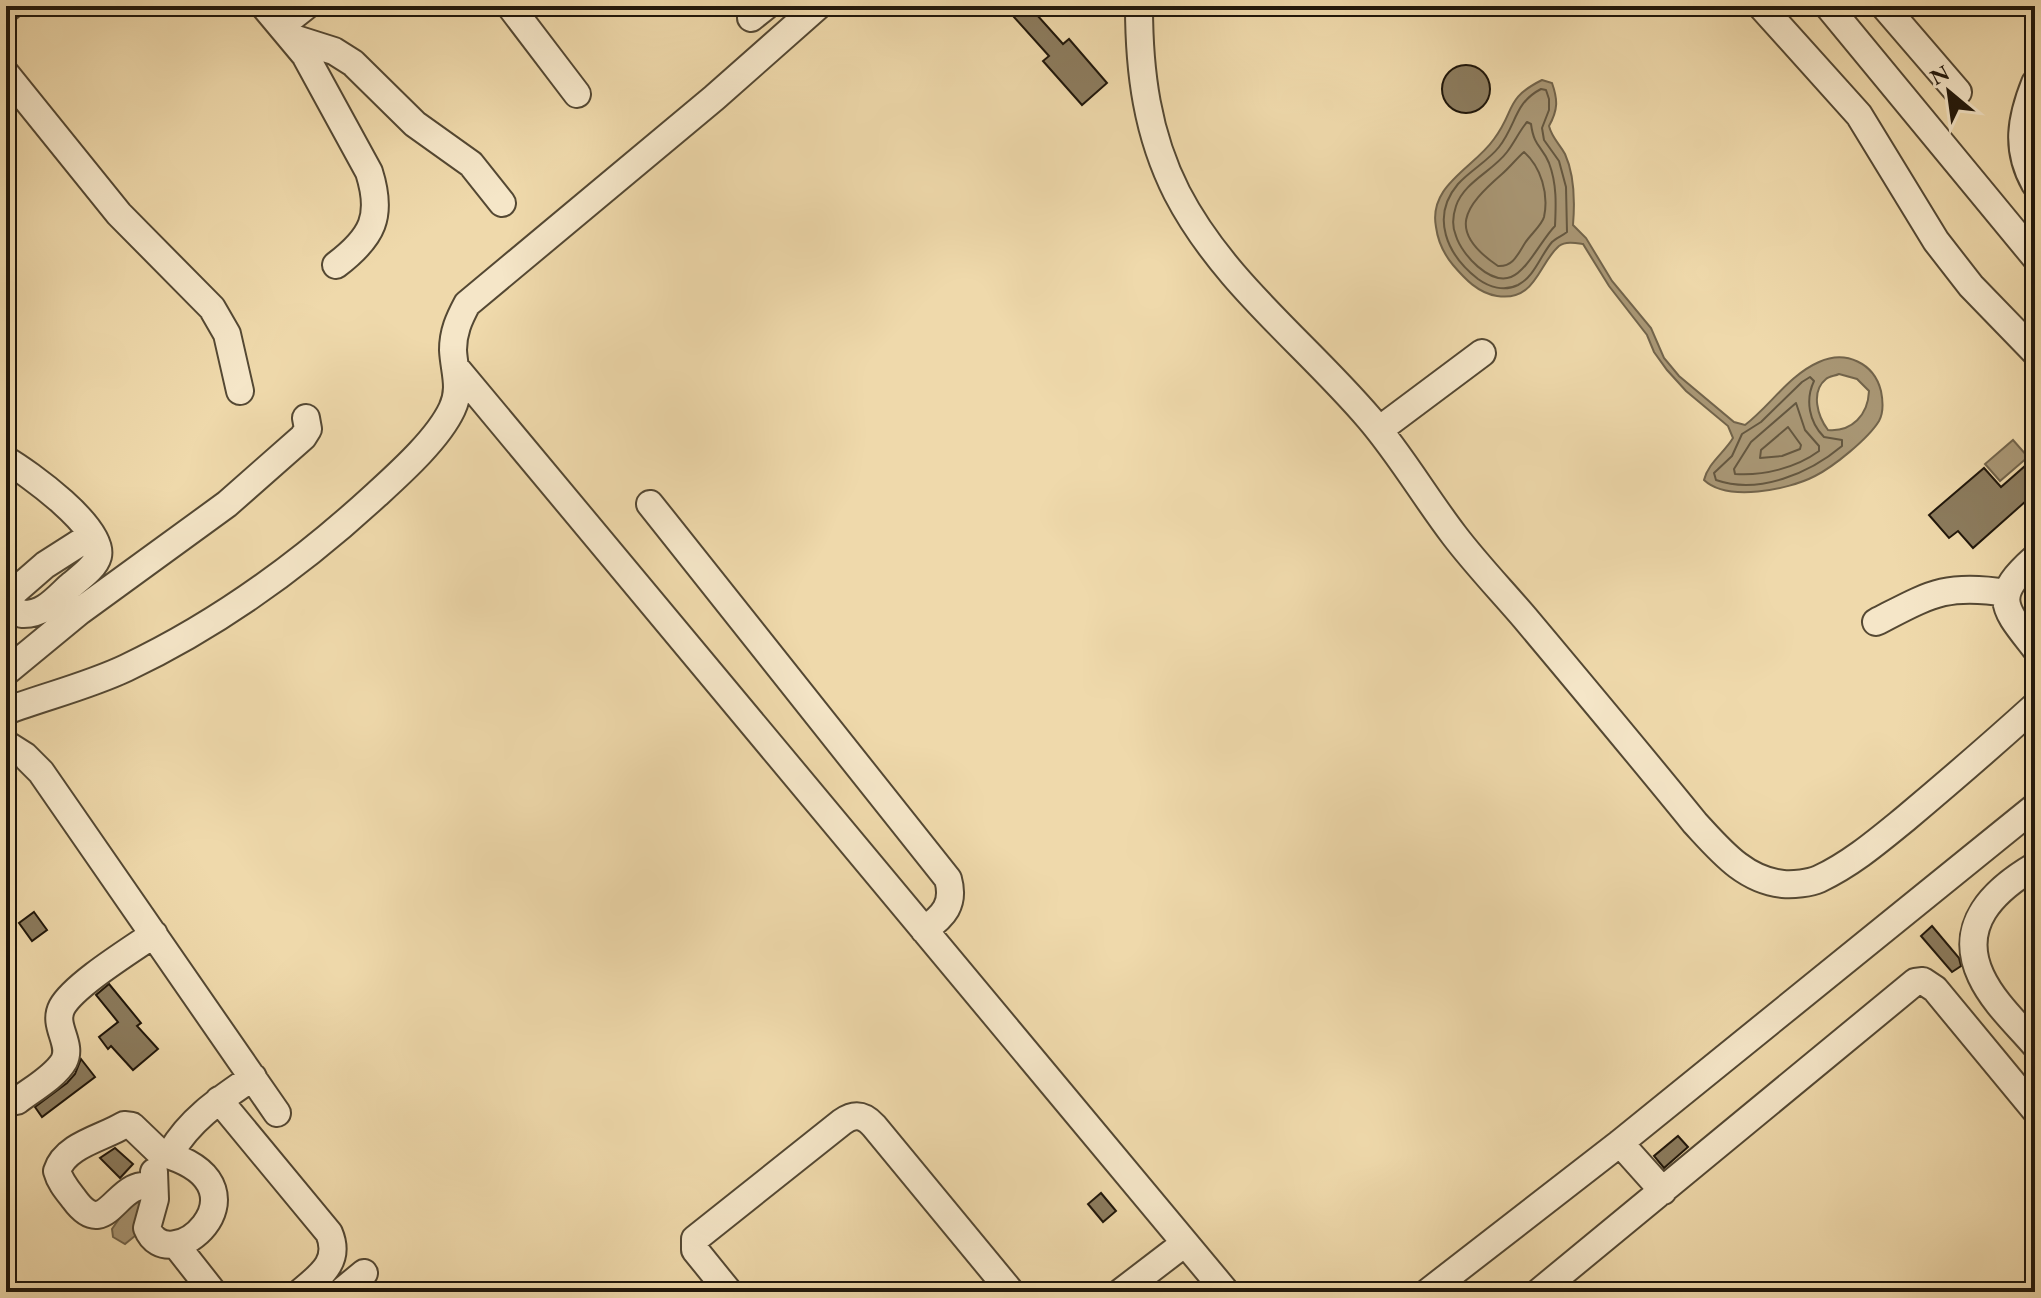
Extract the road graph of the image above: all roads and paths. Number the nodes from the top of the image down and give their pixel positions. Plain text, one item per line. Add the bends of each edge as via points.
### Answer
1 (306, 6) edge
2 (510, 6) edge
3 (818, 6) edge
4 (1139, 6) edge
5 (1761, 6) edge
6 (1828, 6) edge
7 (1884, 6) edge
8 (280, 23) edge
9 (6, 74) edge
10 (2035, 83) edge
11 (1958, 92) dead end
12 (577, 94) dead end
13 (2035, 184) edge
14 (502, 203) dead end
15 (2035, 257) edge
16 (336, 265) dead end
17 (2035, 352) edge
18 (1482, 353) dead end
19 (457, 369) junction
20 (240, 391) dead end
21 (306, 418) dead end
22 (1379, 430) junction
23 (6, 460) edge
24 (650, 504) dead end
25 (2035, 558) edge
26 (2007, 593) junction
27 (6, 601) edge
28 (1876, 622) dead end
29 (2035, 648) edge
30 (6, 672) edge
31 (2035, 706) edge
32 (6, 711) edge
33 (6, 744) edge
34 (2035, 807) edge
35 (2035, 866) edge
36 (924, 930) junction
37 (154, 934) junction
38 (2035, 1045) edge
39 (253, 1077) junction
40 (219, 1100) junction
41 (17, 1101) dead end
42 (2035, 1110) edge
43 (277, 1113) dead end
44 (1620, 1143) junction
45 (164, 1155) junction
46 (154, 1188) junction
47 (1663, 1191) junction
48 (1185, 1243) junction
49 (176, 1245) junction
50 (364, 1273) dead end
51 (213, 1292) edge
52 (301, 1292) edge
53 (341, 1292) edge
54 (729, 1292) edge
55 (1011, 1292) edge
56 (1121, 1292) edge
57 (1226, 1292) edge
58 (1428, 1292) edge
59 (1539, 1292) edge

1 - 8 street
2 - 12 street
3 - 19 street via 467,304 455,326
4 - 22 street via 1141,74 1153,136 1178,195 1247,291
5 - 17 street via 1859,115 1936,241 1971,286
6 - 15 street
7 - 11 street
8 - 14 street via 353,63 398,109 471,164
8 - 16 street via 359,152 376,193 368,235
9 - 20 street via 119,214 212,308 227,334
10 - 13 street via 2021,133
18 - 22 street
19 - 32 street via 456,397 444,423 387,485 289,569 181,640 124,669
19 - 36 street
21 - 30 street via 303,437 227,504
22 - 31 street via 1455,536 1695,823 1729,860 1755,877 1785,884 1815,881 1843,867
23 - 27 street via 54,493 99,548 95,563 47,607 22,614
24 - 36 street via 948,879 946,912
25 - 26 street
26 - 28 street via 1944,590
26 - 29 street via 2009,615
33 - 37 street via 41,772
34 - 44 street
35 - 38 street via 1997,892 1983,909 1974,954 1980,976
36 - 48 street
37 - 39 street
37 - 41 street via 62,1006 62,1064
39 - 40 street
39 - 43 street
40 - 45 street
40 - 52 street via 333,1242 327,1270
42 - 47 street via 1930,983 1915,982
44 - 47 street
44 - 58 street
45 - 46 street
45 - 46 street via 124,1125 75,1149 57,1171 92,1215 113,1207 132,1186
45 - 49 street via 197,1168 213,1195 205,1225
46 - 49 street via 149,1235 161,1245
47 - 59 street
48 - 56 street
48 - 57 street
49 - 51 street
50 - 53 street
54 - 55 street via 695,1250 695,1239 855,1116 874,1126

